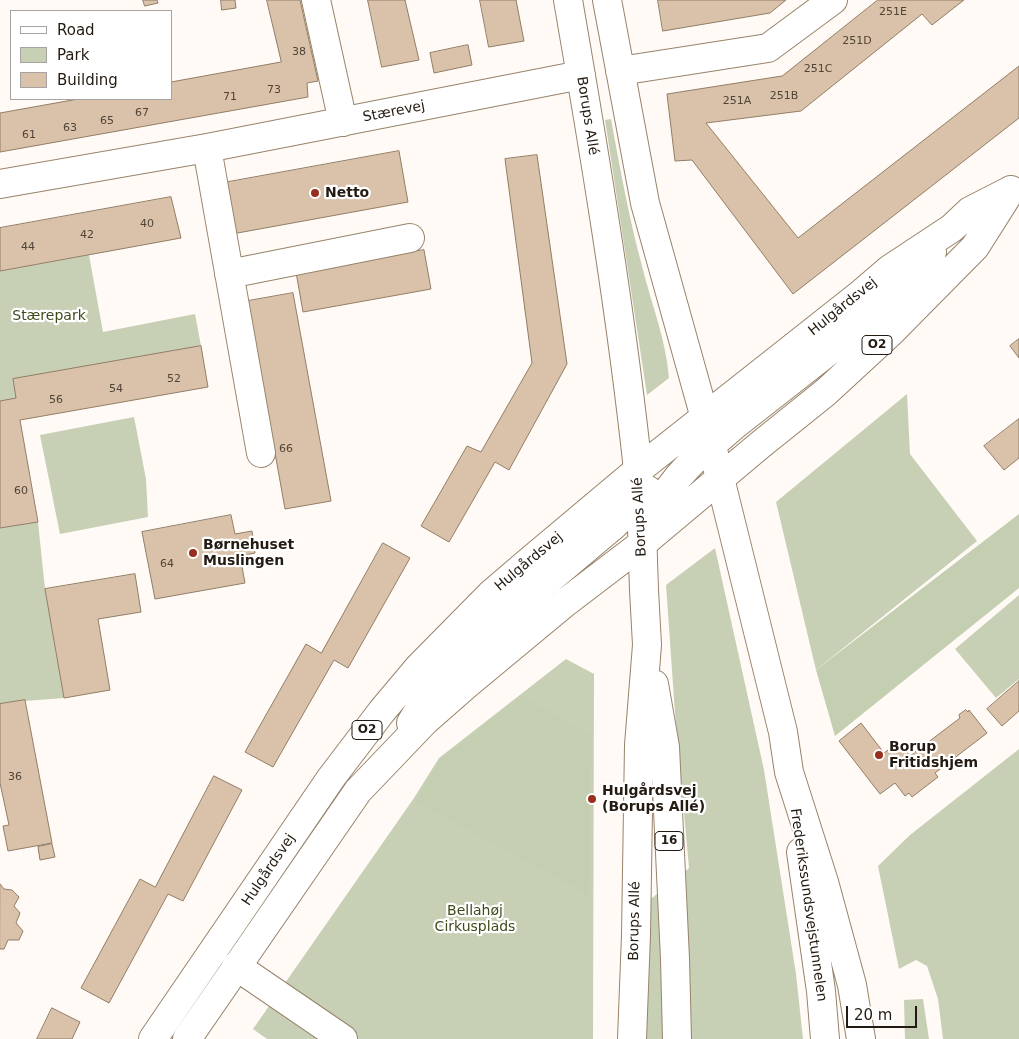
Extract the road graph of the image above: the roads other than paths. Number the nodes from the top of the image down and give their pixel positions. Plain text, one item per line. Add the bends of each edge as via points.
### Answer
1 (316, 0) edge
2 (568, 0) edge
3 (607, 0) edge
4 (833, 0) edge
5 (620, 71) junction
6 (581, 75) junction
7 (343, 122) junction
8 (207, 148) junction
9 (0, 184) edge
10 (1015, 186) edge
11 (952, 228) junction
12 (410, 238) dead end
13 (229, 274) junction
14 (705, 418) junction
15 (712, 446) junction
16 (261, 453) dead end
17 (638, 470) junction
18 (720, 479) junction
19 (641, 499) junction
20 (642, 544) junction
21 (647, 645) junction
22 (395, 752) junction
23 (789, 772) junction
24 (236, 966) junction
25 (153, 1039) edge
26 (187, 1039) edge
27 (343, 1039) edge
28 (632, 1039) edge
29 (677, 1039) edge
30 (826, 1039) edge
31 (861, 1039) edge

1 - 7 main road
2 - 6 main road, Borups Allé
3 - 5 main road
4 - 5 main road via 768,48
5 - 14 main road via 645,204
6 - 7 main road, Stærevej
6 - 17 main road, Borups Allé
7 - 8 main road, Stærevej
8 - 9 main road, Stærevej
8 - 13 main road
10 - 11 main road, Hulgårdsvej / O2 via 970,211
10 - 18 main road, Hulgårdsvej / O2 via 975,247 891,332 826,392
11 - 14 main road, Hulgårdsvej / O2 via 890,269
11 - 15 main road via 904,284 838,344
12 - 13 main road
13 - 16 main road
14 - 15 main road
14 - 17 main road, Hulgårdsvej / O2
14 - 19 main road
15 - 18 main road
15 - 20 main road via 693,461 666,494
17 - 19 main road, Borups Allé / 16
17 - 25 main road, Hulgårdsvej / O2 via 490,595 418,667 331,778
18 - 20 main road, Hulgårdsvej / O2
18 - 23 main road via 783,732
19 - 20 main road, Borups Allé / 16
19 - 22 main road via 489,630 438,681
20 - 21 main road, Borups Allé / 16
20 - 22 main road, Hulgårdsvej / O2 via 472,680
21 - 28 main road, Borups Allé via 639,745
21 - 29 main road, 16 via 665,747
22 - 24 main road, Hulgårdsvej / O2 via 358,791
23 - 30 main road, Frederikssundsvejstunnelen
23 - 31 main road via 850,976
24 - 26 main road, Hulgårdsvej / O2
24 - 27 main road

